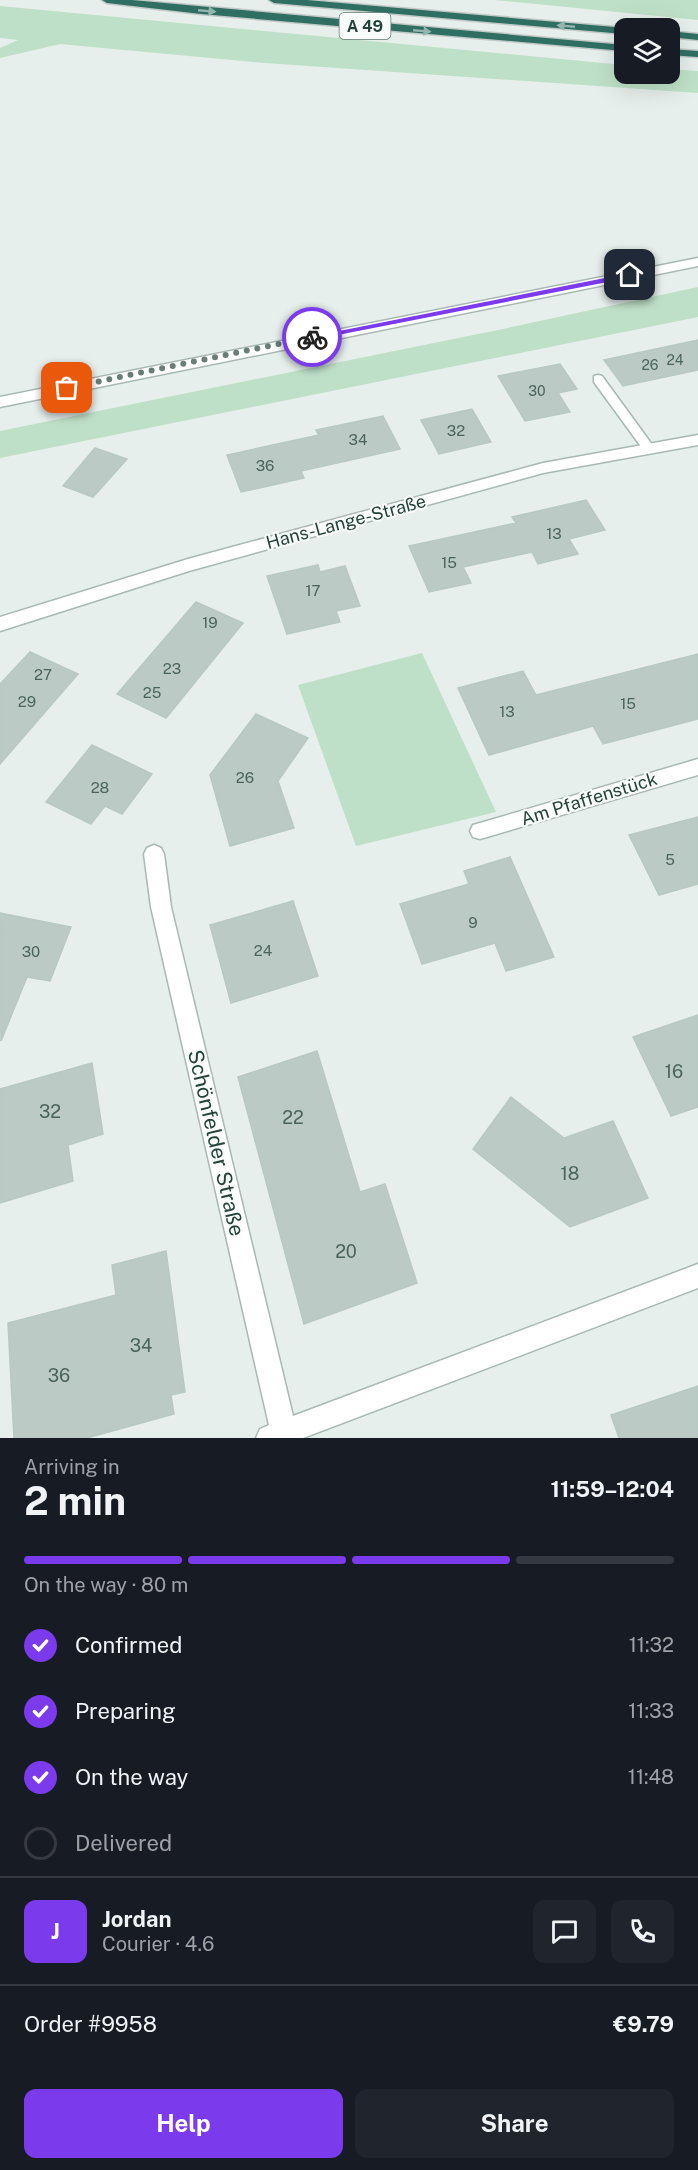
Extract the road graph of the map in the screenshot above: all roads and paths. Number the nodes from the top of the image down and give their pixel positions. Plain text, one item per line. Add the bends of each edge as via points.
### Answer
1 (107, 0) edge
2 (274, 0) edge
3 (614, 30) edge
4 (680, 35) edge
5 (698, 37) edge
6 (614, 47) edge
7 (680, 52) edge
8 (698, 54) edge
9 (698, 262) edge
10 (598, 379) dead end
11 (0, 402) edge
12 (698, 440) edge
13 (649, 449) junction
14 (0, 624) edge
15 (698, 767) edge
16 (480, 831) dead end
17 (154, 854) dead end
18 (698, 1276) edge
19 (279, 1436) edge

1 -> 6 highway, A 49
3 -> 2 highway, A 49
4 - 5 highway
7 - 8 highway
9 - 11 street
10 - 13 lane
12 - 13 street, Hans-Lange-Straße
13 - 14 street, Hans-Lange-Straße via 543,468 188,565
15 - 16 street, Am Pfaffenstück
17 - 19 street, Schönfelder Straße via 162,908
18 - 19 street, Schönfelder Straße

